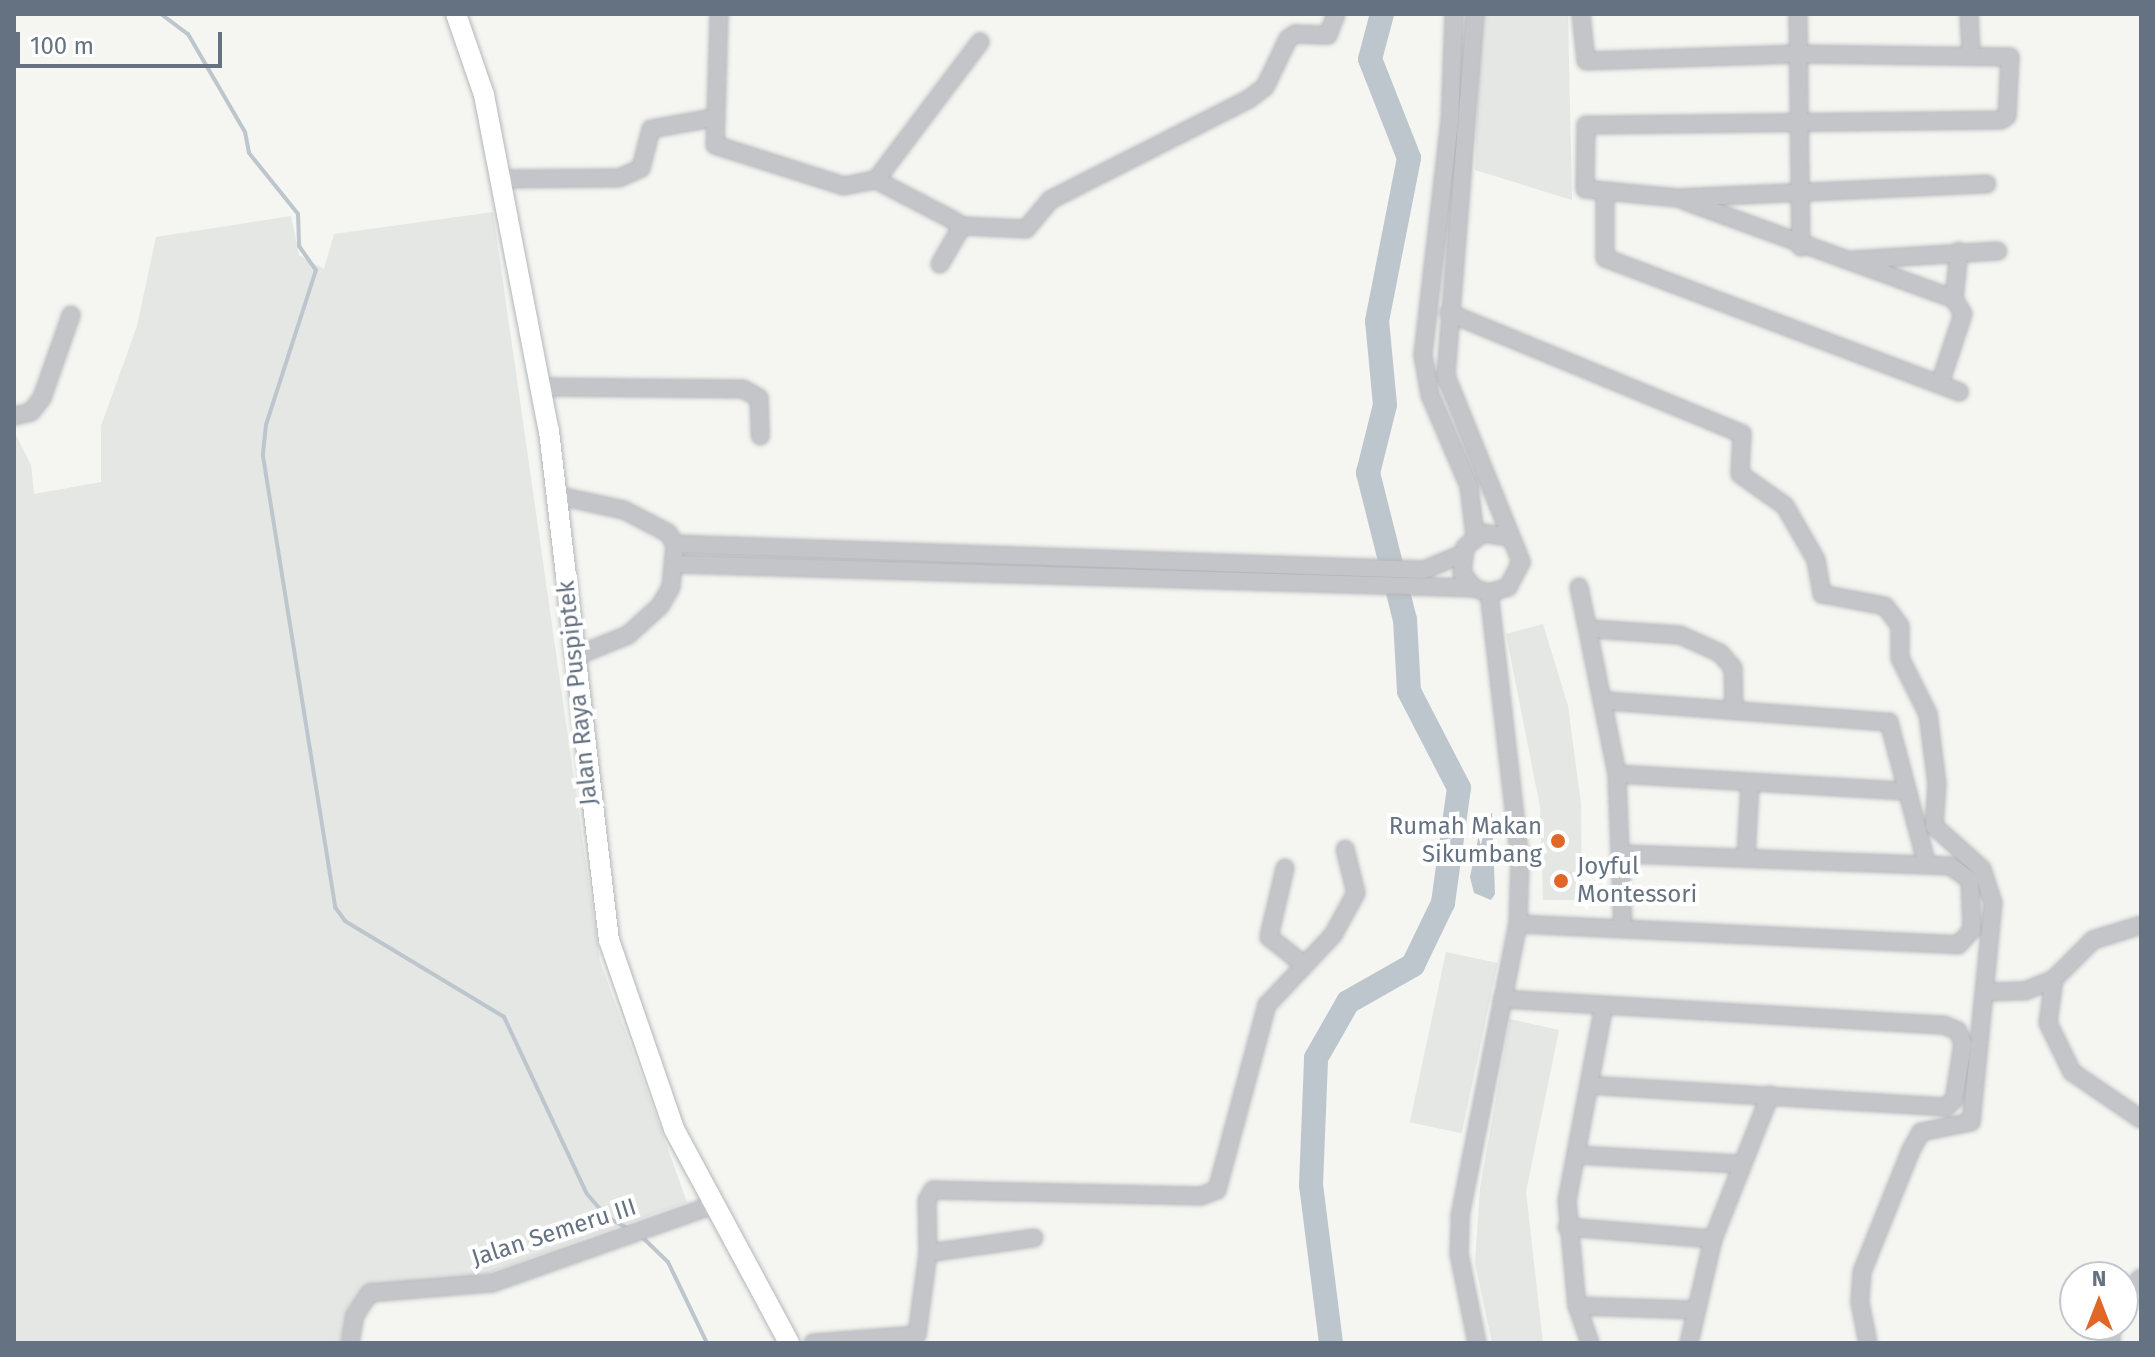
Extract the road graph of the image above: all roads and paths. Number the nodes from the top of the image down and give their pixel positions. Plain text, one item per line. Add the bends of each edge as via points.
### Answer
1 (456, 14) edge
2 (719, 14) edge
3 (1336, 14) edge
4 (1454, 14) edge
5 (1475, 14) edge
6 (1581, 14) edge
7 (1798, 14) edge
8 (1969, 14) edge
9 (980, 42) dead end
10 (1971, 52) junction
11 (1799, 54) junction
12 (1473, 76) junction
13 (1452, 77) junction
14 (712, 118) junction
15 (1800, 122) junction
16 (502, 179) junction
17 (876, 180) junction
18 (1987, 184) dead end
19 (1804, 191) junction
20 (1605, 192) junction
21 (1678, 198) junction
22 (962, 226) junction
23 (1801, 247) junction
24 (1959, 251) junction
25 (1998, 251) dead end
26 (1848, 260) junction
27 (940, 264) dead end
28 (1954, 299) junction
29 (1449, 313) junction
30 (71, 315) dead end
31 (1940, 383) junction
32 (541, 387) junction
33 (1959, 392) dead end
34 (14, 416) edge
35 (760, 436) dead end
36 (555, 495) junction
37 (1475, 536) junction
38 (1507, 537) junction
39 (675, 544) junction
40 (1462, 554) junction
41 (675, 564) junction
42 (1579, 587) dead end
43 (1482, 590) junction
44 (1592, 629) junction
45 (576, 656) junction
46 (1607, 701) junction
47 (1734, 709) junction
48 (1617, 774) junction
49 (1750, 782) junction
50 (1905, 791) junction
51 (1345, 849) dead end
52 (1620, 854) junction
53 (1746, 857) junction
54 (1926, 861) junction
55 (1285, 868) dead end
56 (1518, 924) junction
57 (2141, 925) edge
58 (1623, 928) junction
59 (1303, 964) junction
60 (2054, 979) junction
61 (1987, 992) junction
62 (1502, 999) junction
63 (1604, 1005) junction
64 (1590, 1085) junction
65 (1770, 1095) junction
66 (2141, 1119) edge
67 (1576, 1155) junction
68 (1738, 1164) junction
69 (711, 1206) junction
70 (1567, 1227) junction
71 (1034, 1238) dead end
72 (1713, 1239) junction
73 (928, 1253) junction
74 (1577, 1306) junction
75 (1695, 1310) junction
76 (916, 1339) edge
77 (350, 1343) edge
78 (789, 1343) edge
79 (813, 1343) edge
80 (1477, 1343) edge
81 (1590, 1343) edge
82 (1689, 1343) edge
83 (1868, 1343) edge

1 - 16 main road, Jalan Raya Puspiptek via 484,95
2 - 14 street via 722,55
3 - 22 street via 1328,35 1297,33 1288,39 1265,87 1249,99 1050,200 1026,229
4 - 13 street
5 - 12 street
6 - 11 street via 1586,61
7 - 11 street
8 - 10 street
9 - 17 street
10 - 11 street
10 - 15 street via 2010,54 2006,118
11 - 15 street
12 - 13 street
12 - 29 street
13 - 37 street via 1423,355 1430,395 1469,486
14 - 16 street via 651,129 641,168 619,178
14 - 17 street via 712,140 721,148 844,186
15 - 19 street
15 - 20 street via 1586,125 1584,187
16 - 32 main road, Jalan Raya Puspiptek
17 - 22 street
18 - 19 street
19 - 21 street
19 - 23 street
20 - 21 street
20 - 31 street via 1605,258
21 - 23 street
22 - 27 street
23 - 26 street
24 - 25 street
24 - 26 street
24 - 28 street
26 - 28 street
28 - 31 street via 1963,314
29 - 38 street via 1446,376
29 - 61 street via 1742,434 1740,474 1785,506 1816,560 1822,594 1885,606 1900,626 1900,658 1928,714 1937,784 1934,826 1982,869 1993,903
30 - 34 street via 42,398 31,412
31 - 33 street
32 - 35 street via 743,389 759,398
32 - 36 main road, Jalan Raya Puspiptek
36 - 39 street via 624,510 668,533
36 - 45 main road, Jalan Raya Puspiptek
37 - 38 street
37 - 40 street
38 - 43 street via 1519,552 1520,572 1508,587
39 - 40 street via 1424,570
39 - 41 street
40 - 43 street via 1462,573
41 - 43 street
41 - 45 street via 671,587 646,620 611,643
42 - 44 street
43 - 56 street via 1517,791
44 - 46 street
44 - 47 street via 1680,635 1720,653 1733,668
45 - 69 main road, Jalan Raya Puspiptek via 609,940 674,1129
46 - 47 street
46 - 48 street
47 - 50 street via 1889,722
48 - 49 street
48 - 52 street
49 - 50 street
49 - 53 street
50 - 54 street
51 - 59 street via 1356,893 1333,935
52 - 53 street
52 - 58 street
53 - 54 street
54 - 58 street via 1950,866 1970,880 1975,916 1963,944
55 - 59 street via 1269,937
56 - 58 street
56 - 62 street
57 - 60 street via 2093,940
59 - 73 street via 1277,989 1262,1016 1241,1114 1215,1192 936,1189 927,1200
60 - 61 street via 2025,991
60 - 66 street via 2048,1023 2072,1072
61 - 83 street via 1971,1122 1921,1132 1874,1236 1860,1303
62 - 63 street
62 - 80 street via 1460,1216 1459,1254
63 - 64 street
63 - 65 street via 1944,1025 1962,1039 1954,1100 1946,1107
64 - 65 street
64 - 67 street
65 - 68 street
67 - 68 street
67 - 70 street
68 - 72 street
69 - 77 street, Jalan Semeru III via 492,1283 370,1293 355,1315
69 - 78 main road, Jalan Raya Puspiptek
70 - 72 street
70 - 74 street
71 - 73 street
72 - 75 street
73 - 76 street
74 - 75 street
74 - 81 street
75 - 82 street
76 - 79 street

